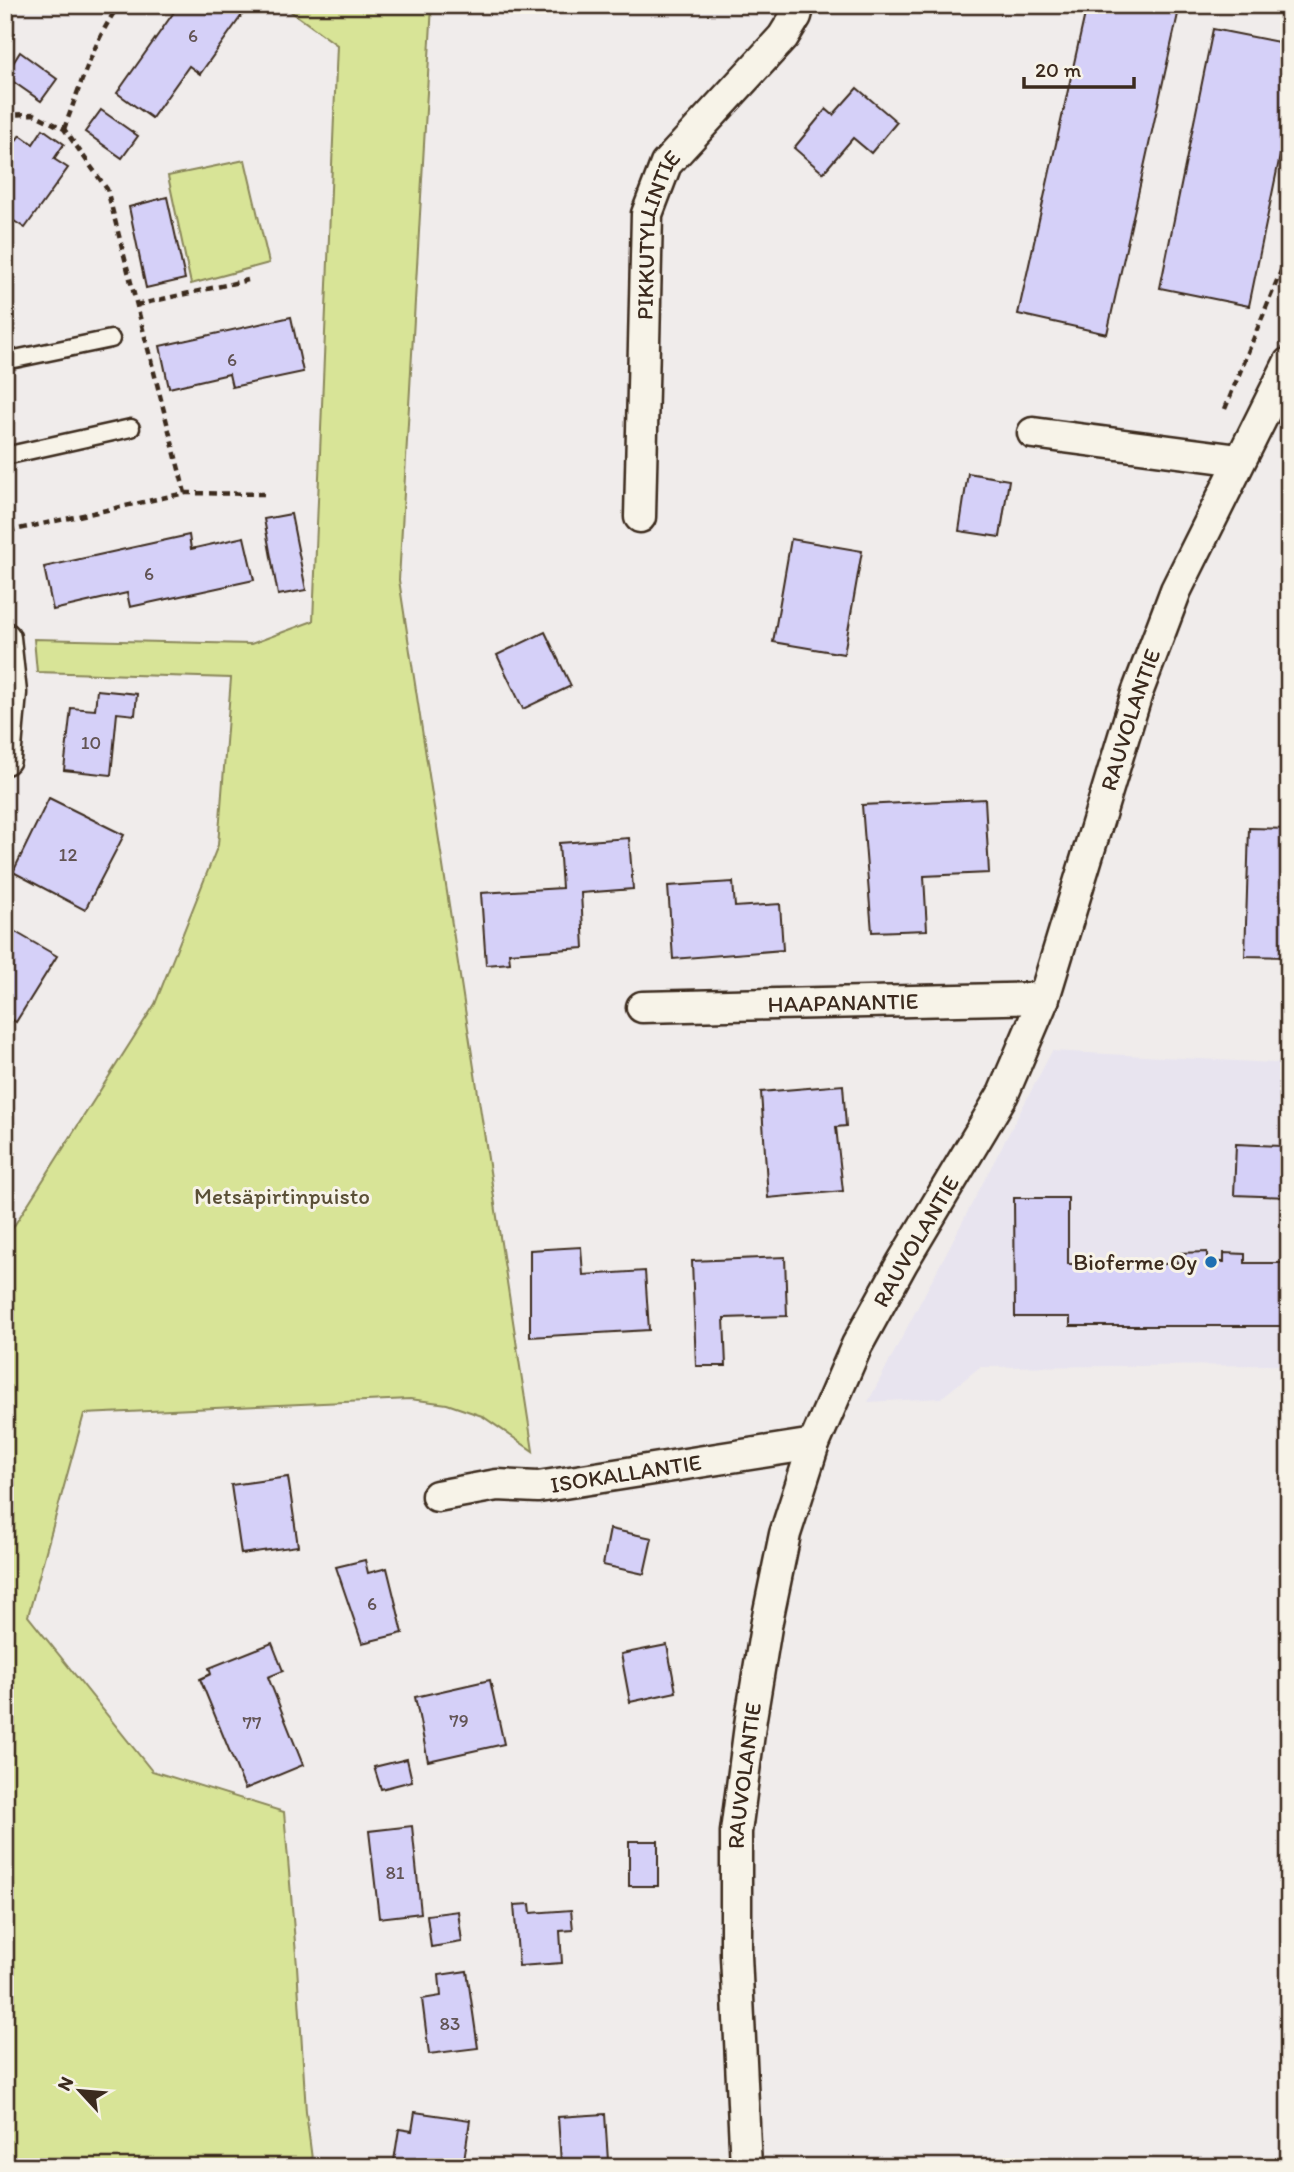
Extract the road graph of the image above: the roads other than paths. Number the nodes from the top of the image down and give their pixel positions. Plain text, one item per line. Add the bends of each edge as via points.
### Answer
1 (799, 5) edge
2 (111, 339) dead end
3 (5, 361) edge
4 (1289, 363) edge
5 (131, 428) dead end
6 (1033, 433) dead end
7 (5, 456) edge
8 (1239, 460) junction
9 (640, 517) dead end
10 (5, 638) edge
11 (5, 759) edge
12 (1044, 998) junction
13 (642, 1007) dead end
14 (814, 1444) junction
15 (437, 1496) dead end
16 (746, 2167) edge

1 - 9 street, PIKKUTYLLINTIE via 783,37 666,164 654,189 647,214
2 - 3 lane
4 - 8 street, RAUVOLANTIE
5 - 7 lane
6 - 8 street
8 - 12 street, RAUVOLANTIE via 1176,590 1137,693
10 - 11 street via 11,693
12 - 13 street, HAAPANANTIE
12 - 14 street, RAUVOLANTIE via 1003,1094 857,1345
14 - 15 street, ISOKALLANTIE via 538,1487 497,1485
14 - 16 street, RAUVOLANTIE via 785,1534 767,1621 736,1832 736,1955

